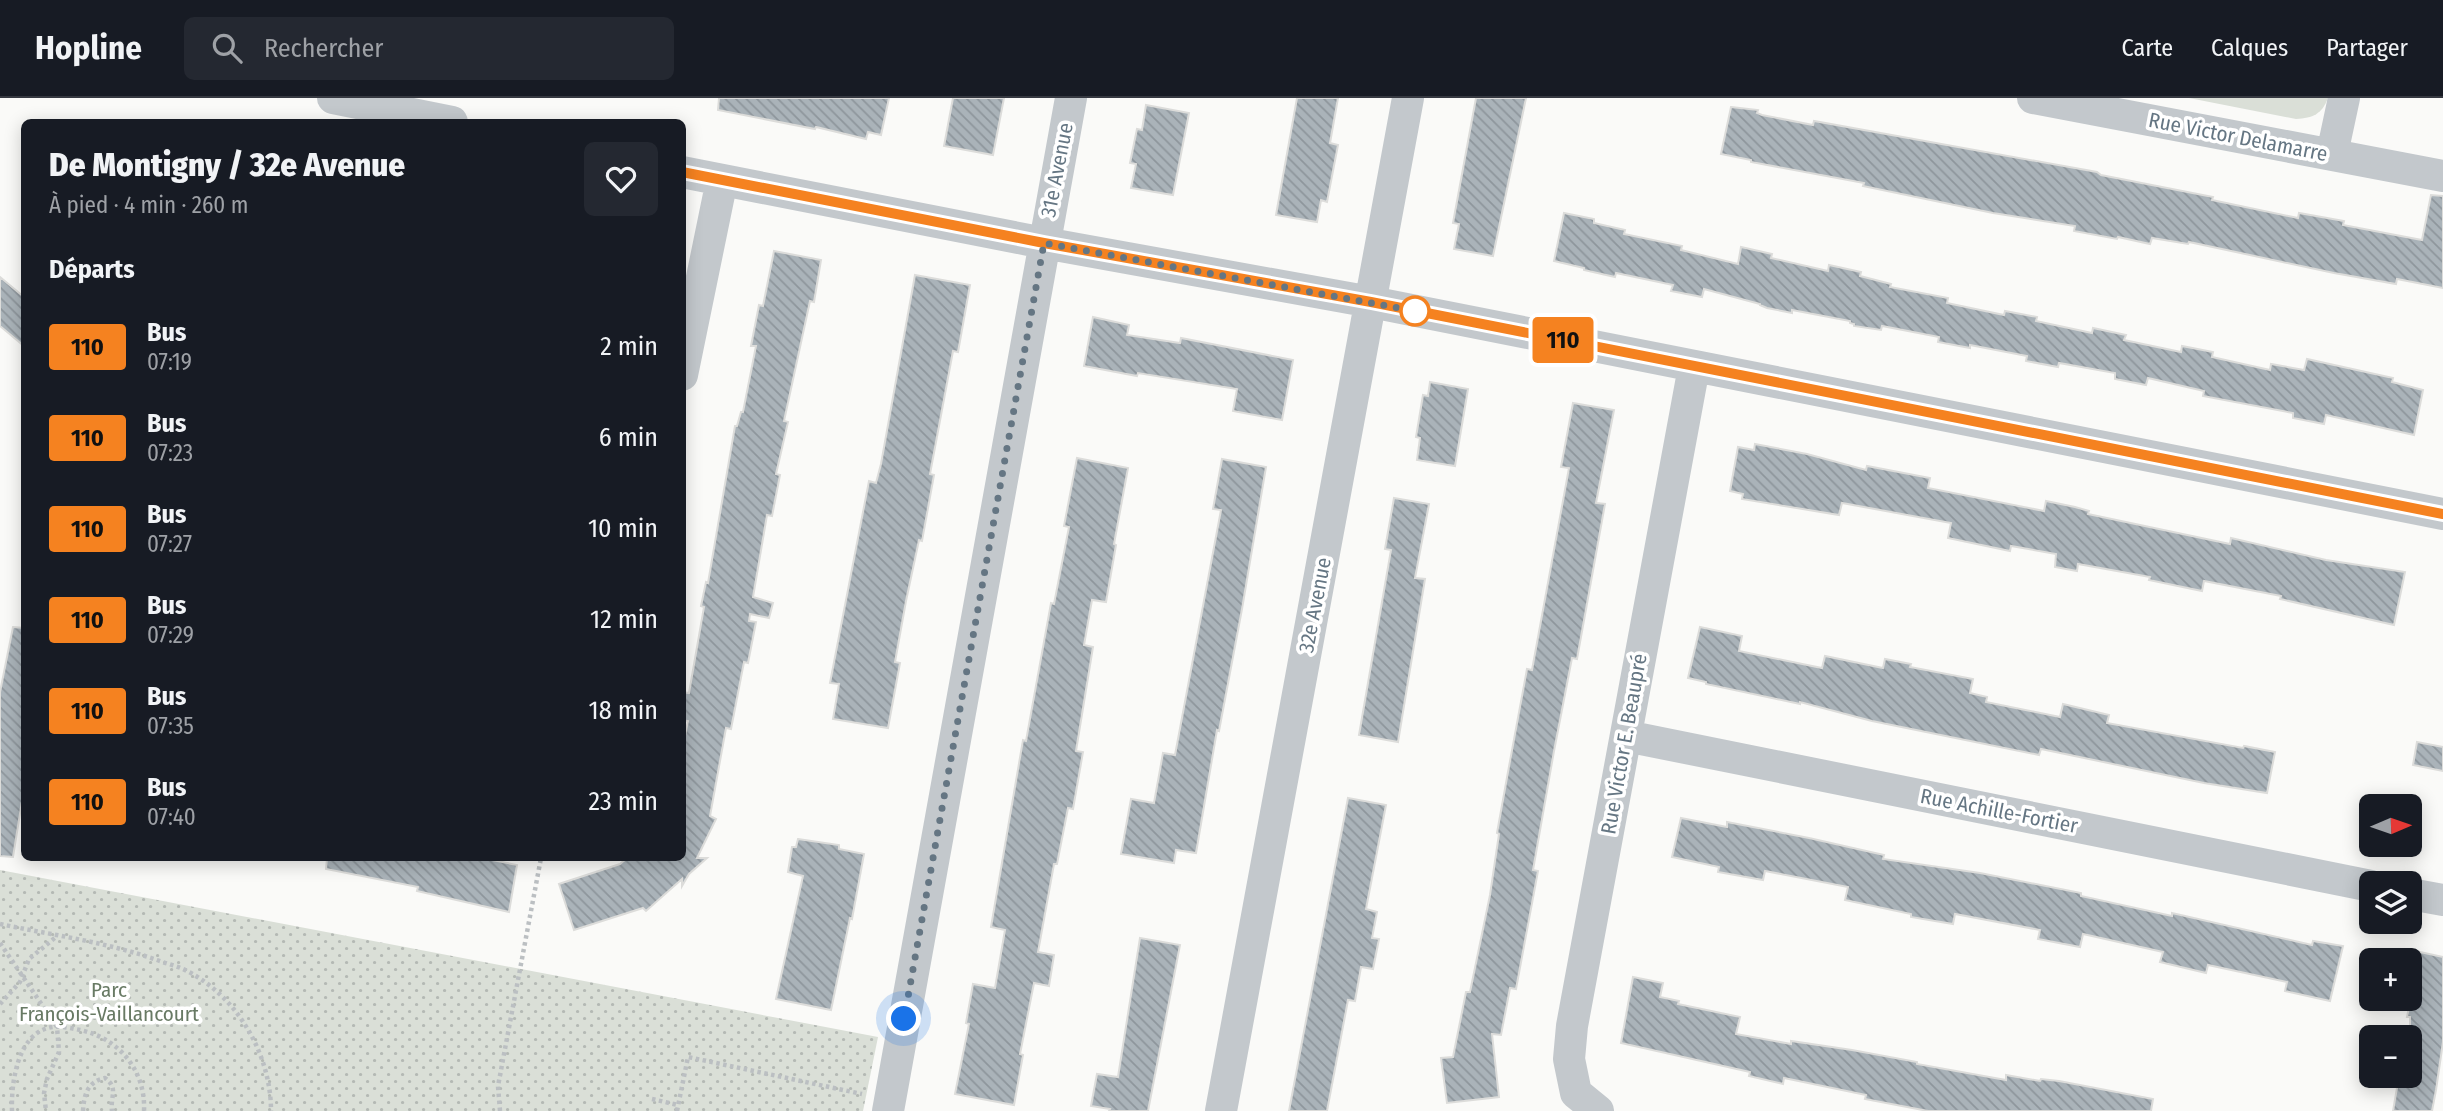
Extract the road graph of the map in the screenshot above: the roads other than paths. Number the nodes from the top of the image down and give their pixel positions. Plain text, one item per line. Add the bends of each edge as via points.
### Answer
1 (333, 98) edge
2 (1071, 98) edge
3 (1408, 98) edge
4 (2033, 98) edge
5 (2344, 98) edge
6 (381, 103) edge
7 (2089, 103) edge
8 (441, 119) edge
9 (2332, 154) junction
10 (686, 173) edge
11 (2443, 176) edge
12 (722, 180) junction
13 (1044, 243) junction
14 (1371, 302) junction
15 (686, 356) edge
16 (1694, 367) junction
17 (2443, 514) edge
18 (1626, 736) junction
19 (2359, 884) edge
20 (2422, 896) edge
21 (2443, 900) edge
22 (889, 1105) edge
23 (1221, 1111) edge
24 (1598, 1111) edge

1 - 6 street
2 - 13 street, 31e Avenue
3 - 14 street, 32e Avenue
4 - 7 street, Rue Victor Delamarre
5 - 9 street
6 - 8 street
7 - 9 street, Rue Victor Delamarre
9 - 11 street, Rue Victor Delamarre
10 - 12 street
12 - 13 street
12 - 15 street
13 - 14 street
13 - 22 street, 31e Avenue
14 - 16 street
14 - 23 street, 32e Avenue
16 - 17 street
16 - 18 street, Rue Victor E. Beaupré
18 - 19 street, Rue Achille-Fortier
18 - 24 street, Rue Victor E. Beaupré via 1569,1059 1576,1093
20 - 21 street

